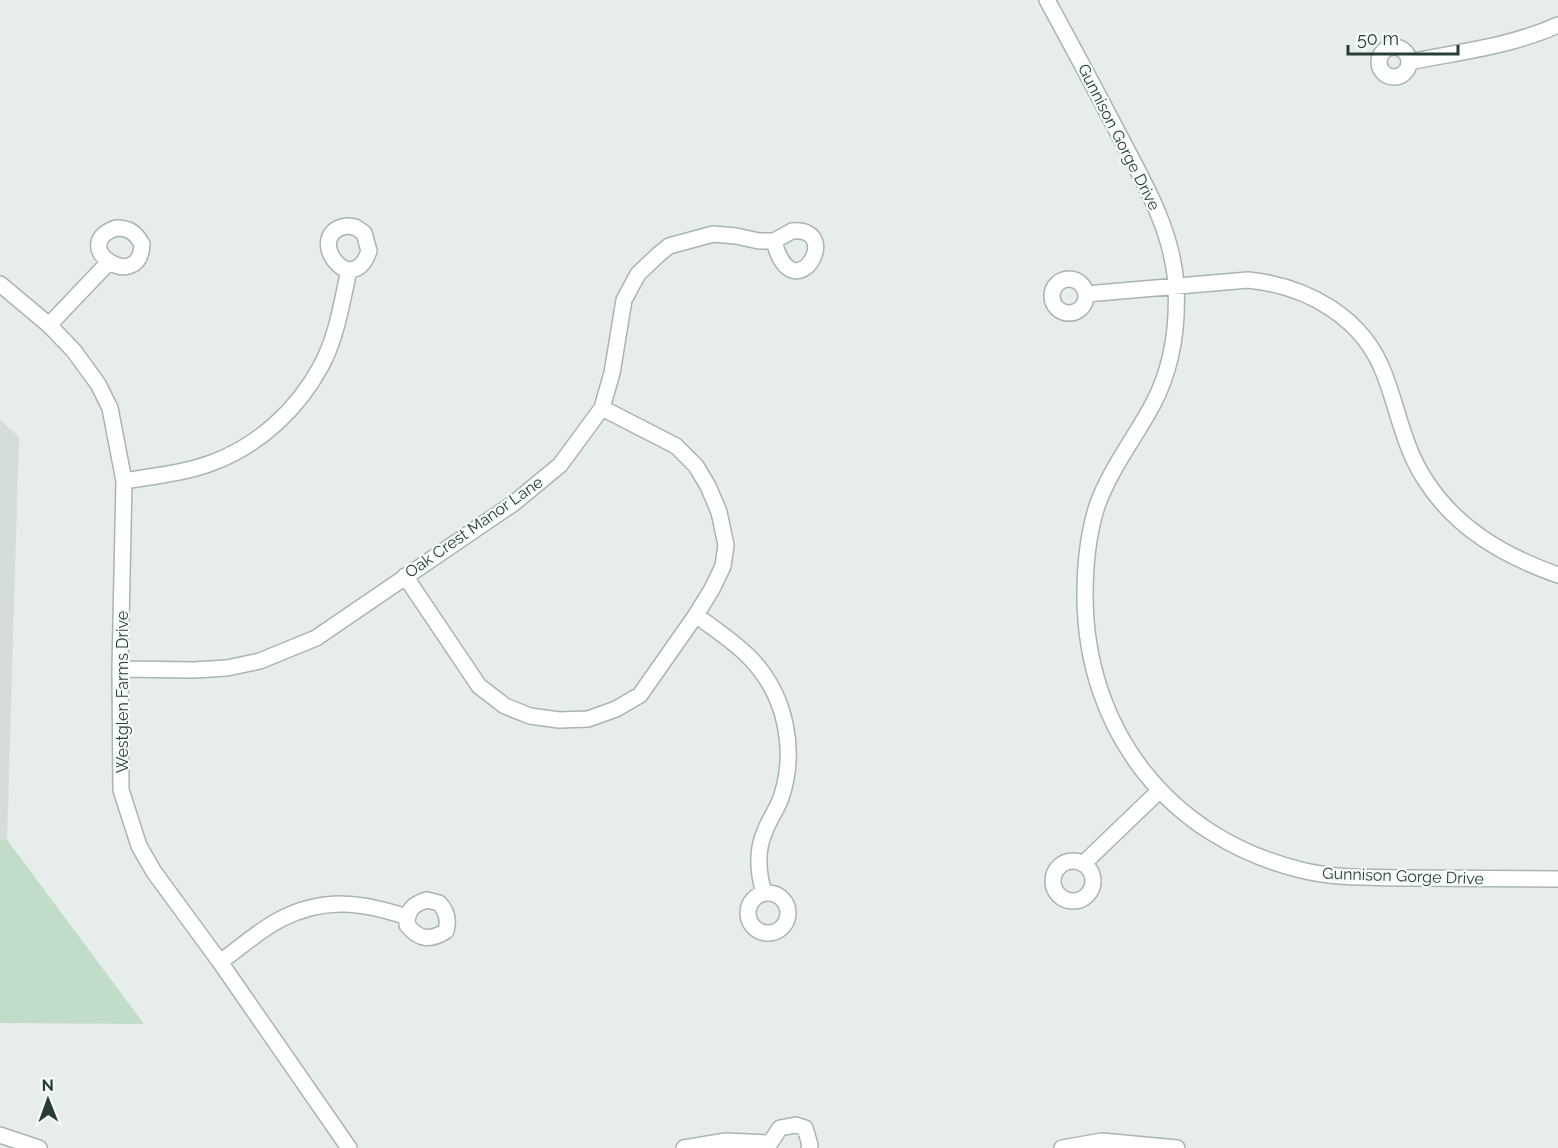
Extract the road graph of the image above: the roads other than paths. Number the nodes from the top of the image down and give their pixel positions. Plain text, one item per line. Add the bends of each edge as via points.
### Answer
1 (1047, 0) edge
2 (1558, 25) edge
3 (1409, 62) dead end
4 (774, 241) dead end
5 (109, 261) dead end
6 (349, 270) dead end
7 (0, 284) edge
8 (1176, 285) junction
9 (1086, 294) dead end
10 (49, 326) junction
11 (602, 408) junction
12 (124, 481) junction
13 (1558, 575) edge
14 (405, 576) junction
15 (696, 615) junction
16 (120, 669) junction
17 (1159, 791) junction
18 (1083, 864) dead end
19 (1558, 879) edge
20 (764, 894) dead end
21 (407, 916) dead end
22 (220, 962) junction
23 (0, 1135) edge
24 (772, 1146) edge
25 (39, 1148) edge
26 (349, 1148) edge
27 (684, 1148) edge
28 (809, 1148) edge
29 (1062, 1148) edge
30 (1177, 1148) edge

1 - 8 street, Gunnison Gorge Drive via 1149,192 1169,245
2 - 3 street via 1516,40
4 - 11 street, Oak Crest Manor Lane via 713,234 669,246 638,274 624,300
5 - 10 street
6 - 12 street via 322,365 285,415 263,435 213,462
7 - 10 street, Westglen Farms Drive
8 - 9 street
8 - 13 street via 1272,282 1303,292 1336,312 1359,331 1377,356 1408,446 1424,478 1443,503 1474,534 1494,547
8 - 17 street, Gunnison Gorge Drive via 1177,320 1164,379 1098,504 1084,577 1088,650 1097,685 1132,758
10 - 12 street, Westglen Farms Drive via 74,351 106,400
11 - 14 street, Oak Crest Manor Lane via 560,465 514,502
11 - 15 street via 676,446 696,466 708,486 726,545 723,566
12 - 16 street, Westglen Farms Drive
14 - 15 street via 479,686 505,706 530,716 559,720 588,718 616,709 640,695
14 - 16 street, Oak Crest Manor Lane via 316,638 260,661 194,670
15 - 20 street via 749,657 766,678 788,734 789,764 759,858
16 - 22 street, Westglen Farms Drive via 121,781 130,820 154,872
17 - 18 street
17 - 19 street, Gunnison Gorge Drive via 1208,831 1235,846 1303,871 1368,877
21 - 22 street via 339,902 309,907 280,920
22 - 26 street, Westglen Farms Drive
23 - 25 street
24 - 27 street via 726,1141
24 - 28 street via 780,1128 796,1125 805,1128
29 - 30 street via 1102,1142

